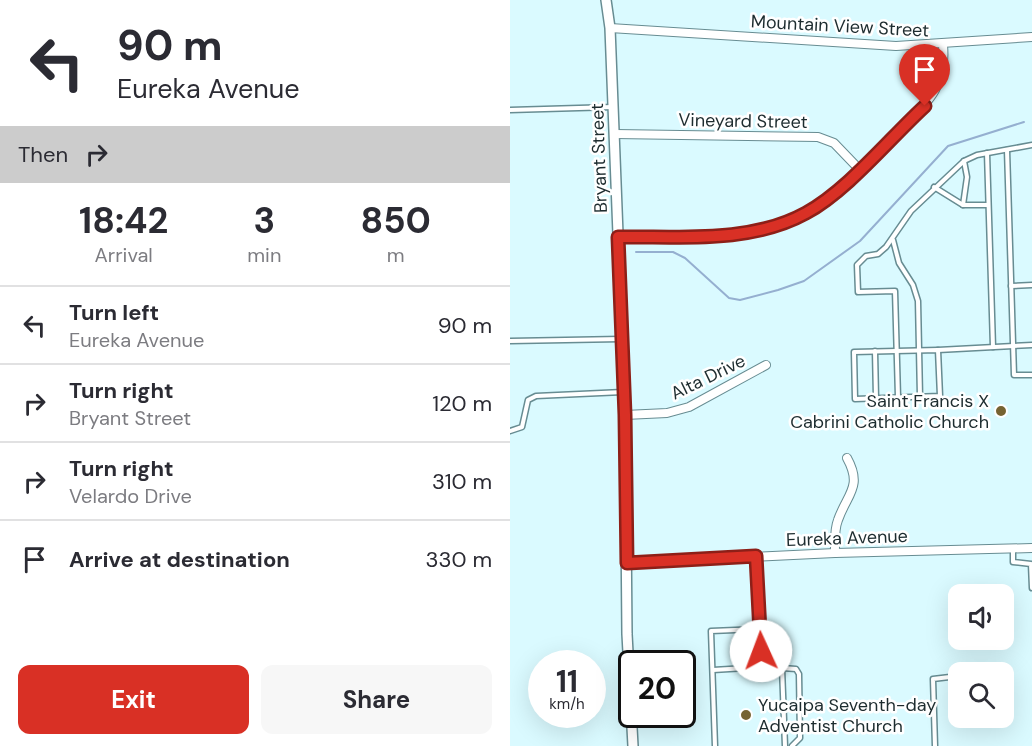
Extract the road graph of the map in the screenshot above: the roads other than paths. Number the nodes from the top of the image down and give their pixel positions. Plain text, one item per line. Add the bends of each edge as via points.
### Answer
1 (606, 0) edge
2 (610, 28) junction
3 (1032, 37) edge
4 (942, 45) junction
5 (614, 107) junction
6 (510, 110) edge
7 (615, 134) junction
8 (1032, 145) edge
9 (1007, 150) junction
10 (987, 153) junction
11 (964, 160) junction
12 (859, 169) junction
13 (934, 188) junction
14 (963, 205) junction
15 (988, 205) junction
16 (618, 237) junction
17 (893, 240) junction
18 (1032, 285) edge
19 (1011, 286) junction
20 (622, 339) junction
21 (510, 341) edge
22 (1032, 345) edge
23 (1013, 346) junction
24 (993, 347) junction
25 (919, 350) junction
26 (938, 350) junction
27 (875, 351) junction
28 (896, 351) junction
29 (766, 365) dead end
30 (1032, 375) edge
31 (624, 392) junction
32 (898, 397) junction
33 (920, 397) junction
34 (876, 398) junction
35 (625, 415) junction
36 (510, 431) edge
37 (848, 458) dead end
38 (1013, 548) junction
39 (1032, 548) edge
40 (836, 553) junction
41 (756, 556) junction
42 (627, 563) junction
43 (1032, 569) edge
44 (1032, 588) edge
45 (760, 628) junction
46 (762, 667) junction
47 (782, 668) junction
48 (713, 670) junction
49 (948, 677) edge
50 (633, 746) edge
51 (715, 746) edge
52 (785, 746) edge
53 (792, 746) edge
54 (935, 746) edge

1 - 2 street, Bryant Street
2 - 4 street, Mountain View Street via 896,46
2 - 5 street, Bryant Street
3 - 4 street, Mountain View Street
4 - 12 street via 942,75 925,106
5 - 6 lane
5 - 7 street, Bryant Street
7 - 12 street, Vineyard Street via 818,137 834,143
7 - 16 street, Bryant Street
8 - 9 lane
9 - 10 lane
9 - 19 lane
10 - 11 lane
10 - 15 lane
11 - 13 lane
11 - 14 lane
12 - 16 street via 806,214 772,227 730,235
13 - 14 lane
13 - 17 lane via 911,211
14 - 15 lane
15 - 24 lane
16 - 20 street, Bryant Street
17 - 25 lane via 899,263 916,294
17 - 28 lane via 857,265 858,292 895,291
18 - 19 lane
19 - 23 lane
20 - 21 lane
20 - 31 street, Bryant Street
22 - 23 lane
23 - 24 lane
23 - 30 lane via 1014,375
24 - 26 lane
25 - 26 lane
25 - 28 lane
25 - 33 lane
26 - 33 lane via 940,396
27 - 28 lane
27 - 34 lane
27 - 34 lane via 854,352 855,399
28 - 32 lane
29 - 35 street, Alta Drive via 679,411
31 - 35 street, Bryant Street
31 - 36 lane via 536,396 528,400 522,427
32 - 33 lane
32 - 34 lane
35 - 42 street, Bryant Street
37 - 40 street via 854,483 838,519
38 - 39 street, Eureka Avenue
38 - 40 street, Eureka Avenue
38 - 43 lane via 1013,562 1030,562
40 - 41 street, Eureka Avenue
41 - 42 street, Eureka Avenue
41 - 45 lane
42 - 50 street, Bryant Street
43 - 44 lane
45 - 46 lane
45 - 48 lane via 711,631
46 - 47 lane
46 - 48 lane
47 - 52 lane
47 - 53 lane via 796,669 799,674 800,738
48 - 51 lane
49 - 54 lane via 933,679

